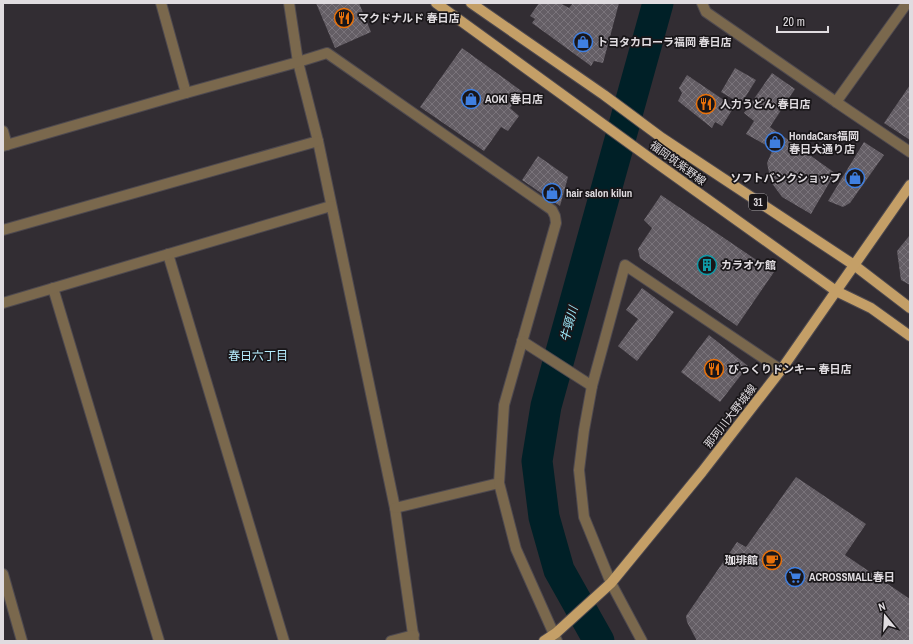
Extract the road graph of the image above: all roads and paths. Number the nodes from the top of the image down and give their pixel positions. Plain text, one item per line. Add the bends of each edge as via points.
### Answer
1 (161, 3) edge
2 (289, 3) edge
3 (436, 3) edge
4 (471, 3) edge
5 (702, 3) edge
6 (907, 3) edge
7 (298, 62) junction
8 (186, 93) junction
9 (836, 102) junction
10 (3, 131) edge
11 (318, 141) junction
12 (5, 146) edge
13 (910, 152) edge
14 (910, 185) edge
15 (331, 206) junction
16 (3, 230) edge
17 (168, 254) junction
18 (854, 265) junction
19 (53, 288) junction
20 (836, 291) junction
21 (3, 303) edge
22 (910, 308) edge
23 (910, 336) edge
24 (522, 341) junction
25 (781, 370) junction
26 (589, 384) junction
27 (499, 483) junction
28 (395, 508) junction
29 (3, 574) edge
30 (608, 586) junction
31 (555, 636) edge
32 (414, 638) edge
33 (22, 641) edge
34 (159, 641) edge
35 (284, 641) edge
36 (391, 641) edge
37 (544, 641) edge
38 (642, 641) edge

1 - 8 street
2 - 7 street
3 - 20 main road, 福岡筑紫野線 / 31
4 - 18 main road, 福岡筑紫野線 / 31 via 662,138
5 - 9 street via 706,12
6 - 9 street
7 - 8 street
7 - 11 street
7 - 24 street via 327,53 552,210 556,216 556,223
8 - 12 street
9 - 13 street
10 - 12 street
11 - 15 street
11 - 16 street
14 - 18 main road, 那珂川大野城線
15 - 17 street
15 - 28 street
17 - 19 street
17 - 35 street
18 - 20 main road, 那珂川大野城線
18 - 22 main road, 福岡筑紫野線 / 31
19 - 21 street
19 - 34 street
20 - 23 main road, 福岡筑紫野線 / 31 via 871,308
20 - 25 main road, 那珂川大野城線
24 - 26 street
24 - 27 street via 504,405
25 - 26 street via 625,265
25 - 30 main road, 那珂川大野城線 via 702,472
26 - 30 street via 579,470 582,509
27 - 28 street
27 - 31 street via 516,549
28 - 32 street
29 - 33 street
30 - 31 main road, 那珂川大野城線
30 - 38 street
31 - 37 main road, 那珂川大野城線
32 - 36 street

